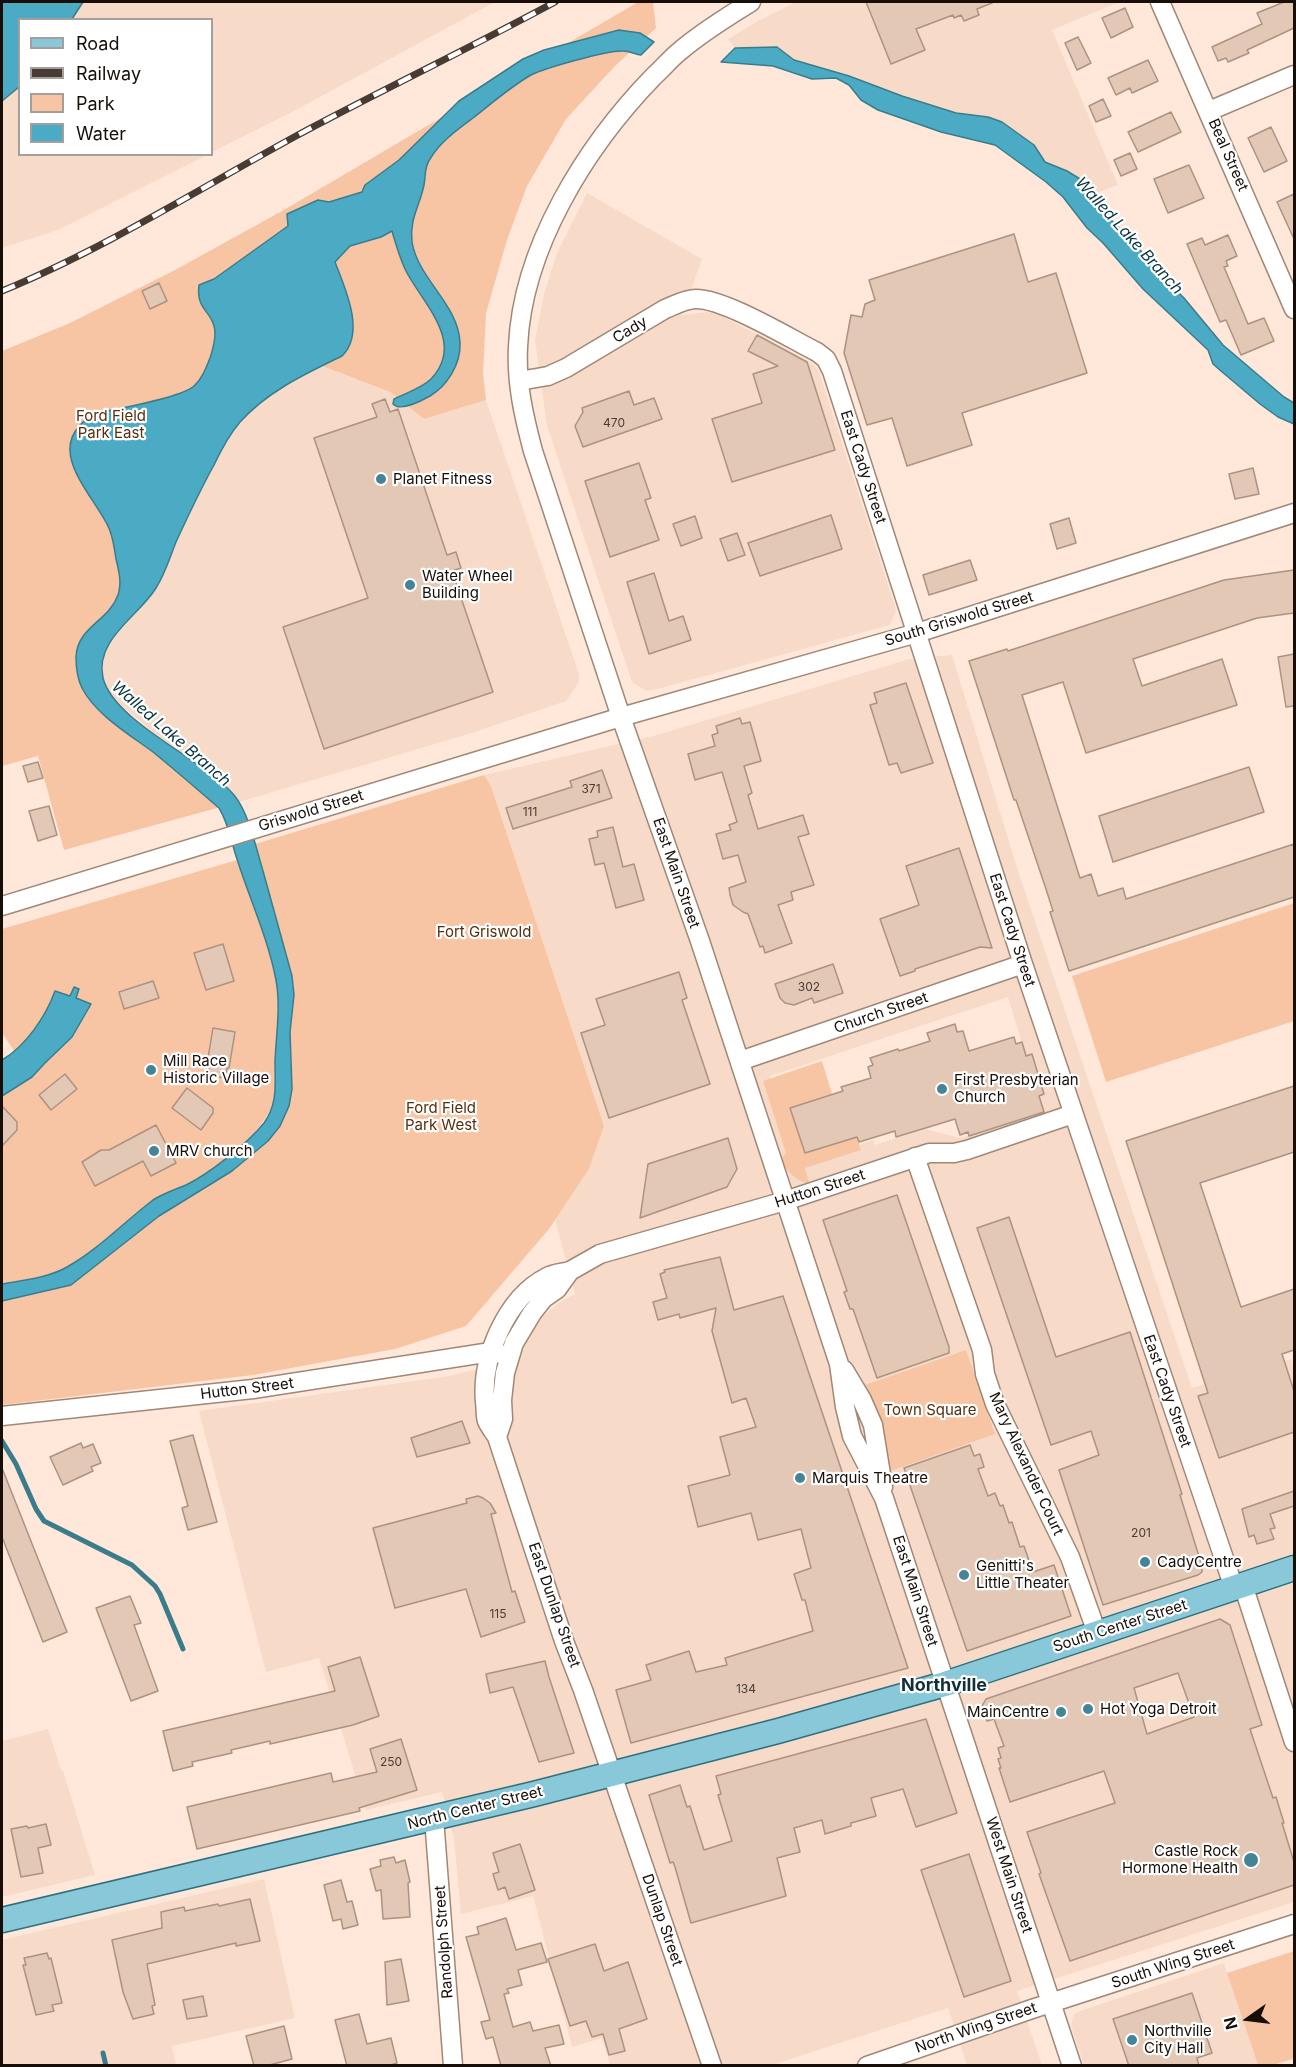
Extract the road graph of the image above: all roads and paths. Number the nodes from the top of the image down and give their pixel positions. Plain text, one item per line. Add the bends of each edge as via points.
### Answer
1 (751, 2) edge
2 (1160, 2) edge
3 (1294, 75) edge
4 (1209, 111) junction
5 (1294, 309) edge
6 (744, 314) joint
7 (519, 381) junction
8 (1294, 513) edge
9 (917, 633) junction
10 (621, 717) junction
11 (2, 906) edge
12 (1023, 964) junction
13 (740, 1061) junction
14 (1073, 1114) junction
15 (915, 1157) junction
16 (785, 1201) junction
17 (570, 1271) junction
18 (491, 1352) junction
19 (509, 1355) junction
20 (2, 1416) edge
21 (496, 1437) junction
22 (1294, 1568) edge
23 (1238, 1587) junction
24 (1097, 1634) junction
25 (945, 1684) junction
26 (1294, 1742) edge
27 (612, 1774) junction
28 (434, 1818) junction
29 (2, 1920) edge
30 (1294, 1924) edge
31 (1052, 2003) junction
32 (453, 2066) edge
33 (712, 2066) edge
34 (867, 2066) edge
35 (1072, 2066) edge

1 - 7 street, East Main Street via 679,51 636,94 586,160 543,240 530,274 520,326
2 - 4 street, Beal Street
3 - 4 street
4 - 5 street, Beal Street
6 - 7 street, Cady via 706,300 677,303 566,368
6 - 9 street, East Cady Street via 826,359
7 - 10 street, East Main Street via 533,451
8 - 9 street, South Griswold Street
9 - 10 street, South Griswold Street
9 - 12 street, East Cady Street
10 - 11 street, Griswold Street
10 - 13 street, East Main Street
12 - 13 street, Church Street
12 - 14 street, East Cady Street
13 - 16 street, East Main Street
14 - 15 street, Hutton Street via 967,1150
14 - 23 street, East Cady Street
15 - 16 street, Hutton Street
15 - 24 street, Mary Alexander Court via 980,1343 995,1404 1070,1557
16 - 17 street, Hutton Street via 600,1254
16 - 25 street, East Main Street via 839,1364 873,1425 884,1498
17 - 18 street, Hutton Street via 549,1275 525,1294 509,1314
17 - 19 street, Hutton Street via 532,1313
18 - 19 street, Hutton Street
18 - 20 street, Hutton Street via 243,1390
18 - 21 street, East Dunlap Street via 485,1395 487,1420
19 - 21 street via 502,1419
21 - 27 street, East Dunlap Street
22 - 23 main road, South Center Street
23 - 24 main road, South Center Street
23 - 26 street, East Cady Street
24 - 25 main road, South Center Street
25 - 27 main road, North Center Street
25 - 31 street, West Main Street
27 - 28 main road, North Center Street
27 - 33 street, Dunlap Street
28 - 29 main road, North Center Street
28 - 32 street, Randolph Street
30 - 31 street, South Wing Street
31 - 34 street, North Wing Street
31 - 35 street, West Main Street

